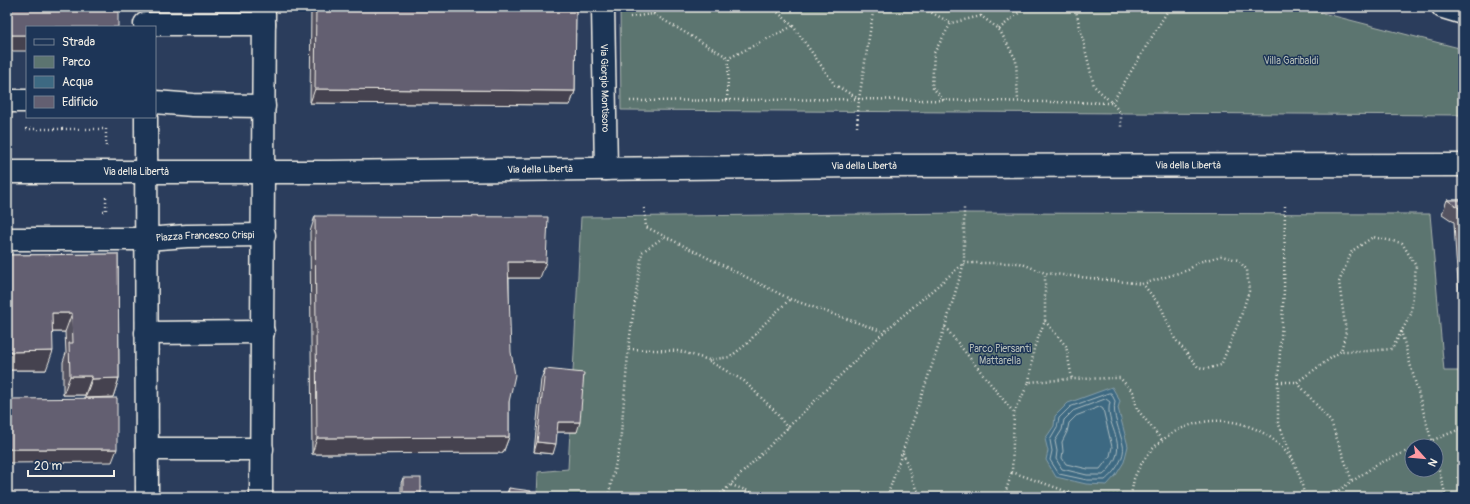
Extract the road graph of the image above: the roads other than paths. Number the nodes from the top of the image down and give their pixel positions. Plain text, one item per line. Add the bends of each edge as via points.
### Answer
1 (603, 7) edge
2 (1443, 7) edge
3 (1463, 13) edge
4 (264, 16) edge
5 (145, 19) edge
6 (7, 101) edge
7 (26, 101) edge
8 (156, 102) edge
9 (264, 106) junction
10 (146, 118) edge
11 (1463, 165) edge
12 (606, 168) junction
13 (7, 172) edge
14 (264, 172) junction
15 (146, 173) junction
16 (264, 235) junction
17 (146, 239) junction
18 (7, 240) edge
19 (263, 332) junction
20 (146, 333) junction
21 (147, 449) junction
22 (262, 449) junction
23 (147, 497) edge
24 (261, 497) edge

1 - 12 street, Via Giorgio Montisoro
2 - 3 street
4 - 5 street
4 - 9 street
6 - 7 street
8 - 9 street
9 - 14 street
10 - 15 street, Piazza Francesco Crispi
11 - 12 street, Via della Libertà
12 - 14 street, Via della Libertà
13 - 15 street, Via della Libertà
14 - 15 street, Via della Libertà
14 - 16 street, Piazza Francesco Crispi
15 - 17 street, Piazza Francesco Crispi
16 - 17 street, Piazza Francesco Crispi
16 - 19 street, Piazza Francesco Crispi
17 - 18 street
17 - 20 street, Piazza Francesco Crispi
19 - 20 street
19 - 22 street, Piazza Francesco Crispi
20 - 21 street, Piazza Francesco Crispi
21 - 22 street
21 - 23 street, Piazza Francesco Crispi
22 - 24 street, Piazza Francesco Crispi

